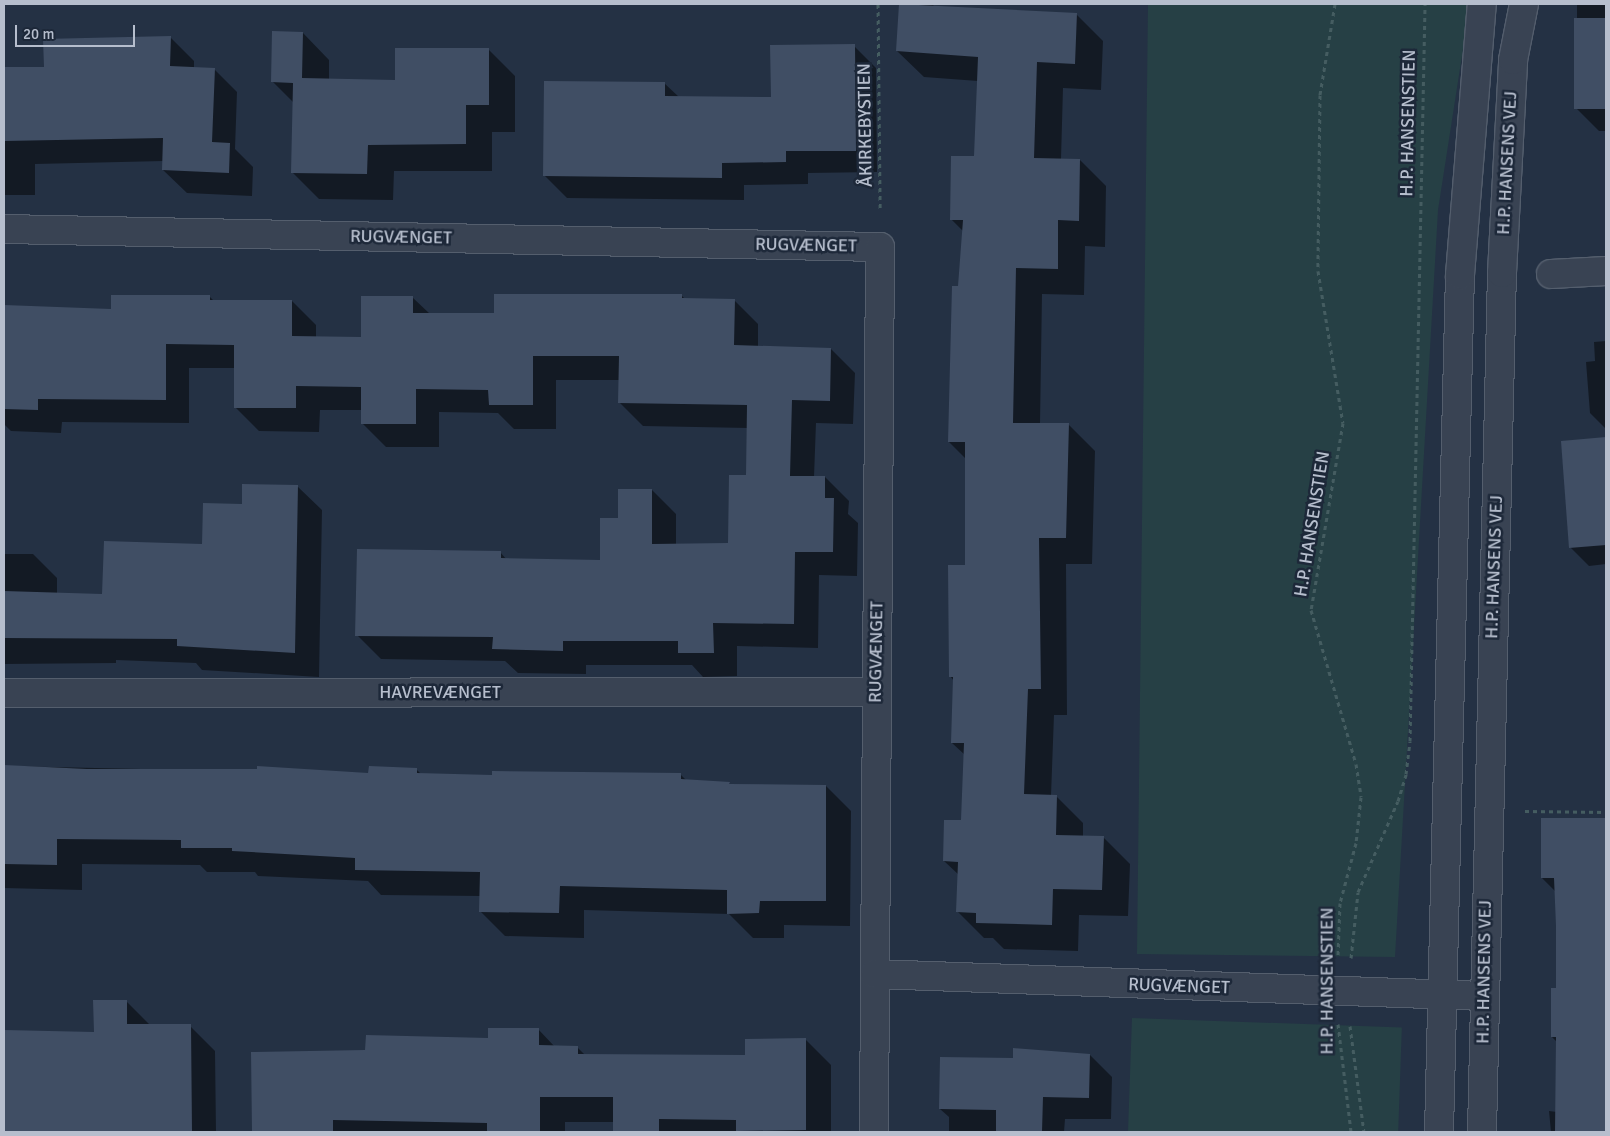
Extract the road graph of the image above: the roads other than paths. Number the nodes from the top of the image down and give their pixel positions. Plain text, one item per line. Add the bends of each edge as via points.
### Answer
1 (1482, 4) edge
2 (1524, 4) edge
3 (4, 229) edge
4 (1606, 271) edge
5 (1551, 274) dead end
6 (876, 692) junction
7 (4, 693) edge
8 (875, 974) junction
9 (1442, 996) junction
10 (1484, 996) junction
11 (874, 1132) edge
12 (1439, 1132) edge
13 (1482, 1132) edge

1 - 9 street, H.P. HANSENS VEJ via 1460,275
2 - 10 street, H.P. HANSENS VEJ via 1513,60 1502,273
3 - 6 street, RUGVÆNGET via 880,247
4 - 5 street
6 - 7 street, HAVREVÆNGET
6 - 8 street, RUGVÆNGET
8 - 9 street, RUGVÆNGET
8 - 11 street, RUGVÆNGET
9 - 10 street, RUGVÆNGET
9 - 12 street, H.P. HANSENS VEJ
10 - 13 street, H.P. HANSENS VEJ

